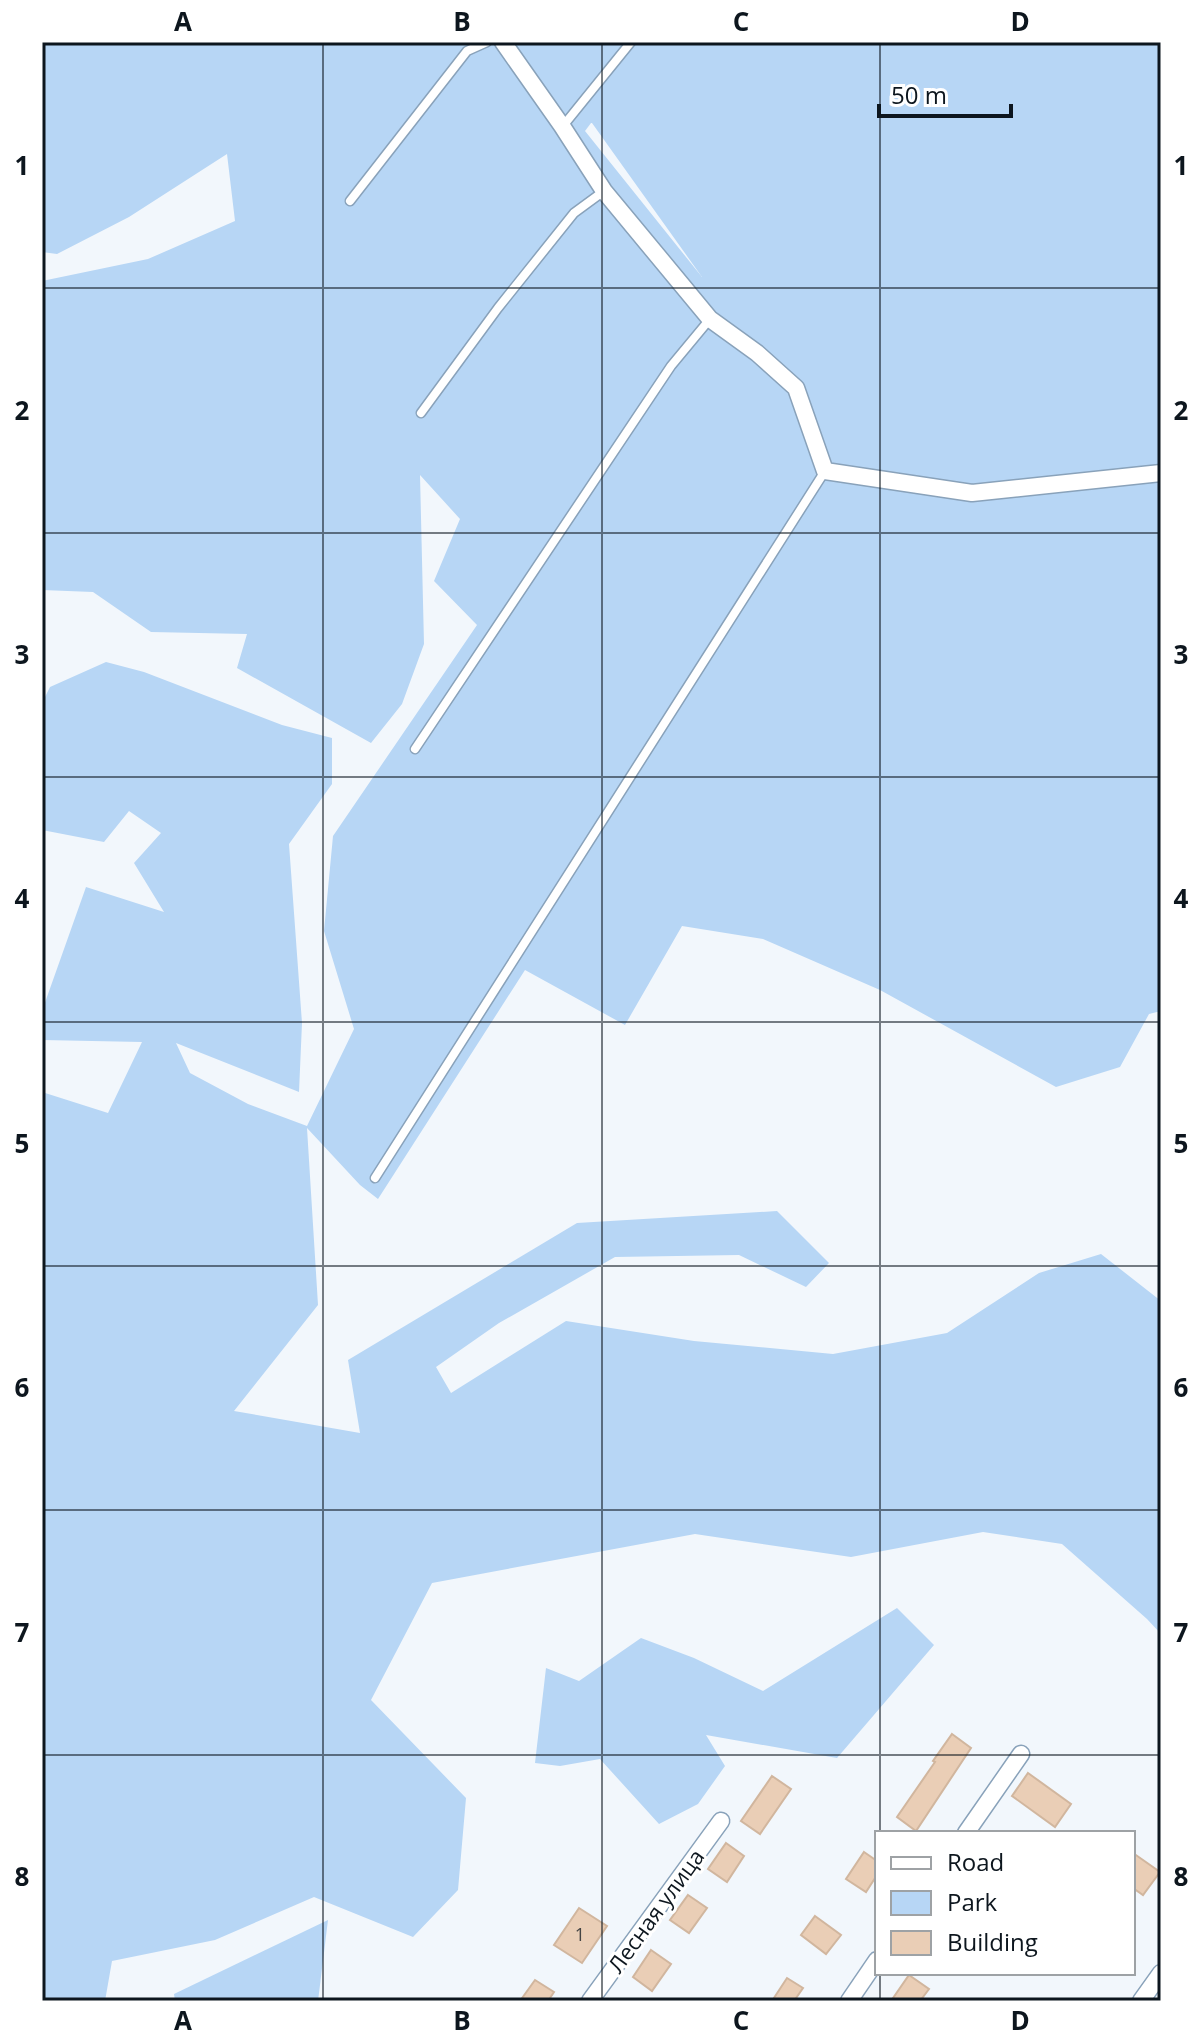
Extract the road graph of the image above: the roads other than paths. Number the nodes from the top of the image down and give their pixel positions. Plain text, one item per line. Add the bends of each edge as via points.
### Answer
1 (487, 42) edge
2 (503, 42) edge
3 (631, 42) edge
4 (562, 126) junction
5 (604, 191) junction
6 (350, 201) dead end
7 (710, 319) junction
8 (421, 413) dead end
9 (825, 471) junction
10 (1161, 473) edge
11 (415, 749) dead end
12 (375, 1178) dead end
13 (1021, 1754) dead end
14 (721, 1821) dead end
15 (967, 1831) edge
16 (875, 1963) edge
17 (1161, 1973) edge
18 (590, 2001) edge
19 (849, 2001) edge
20 (1141, 2001) edge

1 - 6 lane via 467,51
2 - 4 street
3 - 4 lane
4 - 5 street
5 - 7 street
5 - 8 lane via 574,213
7 - 9 street via 796,388
7 - 11 lane via 671,366
9 - 10 street via 972,493
9 - 12 lane
13 - 15 street
14 - 18 street, Лесная улица
16 - 19 street
17 - 20 street

